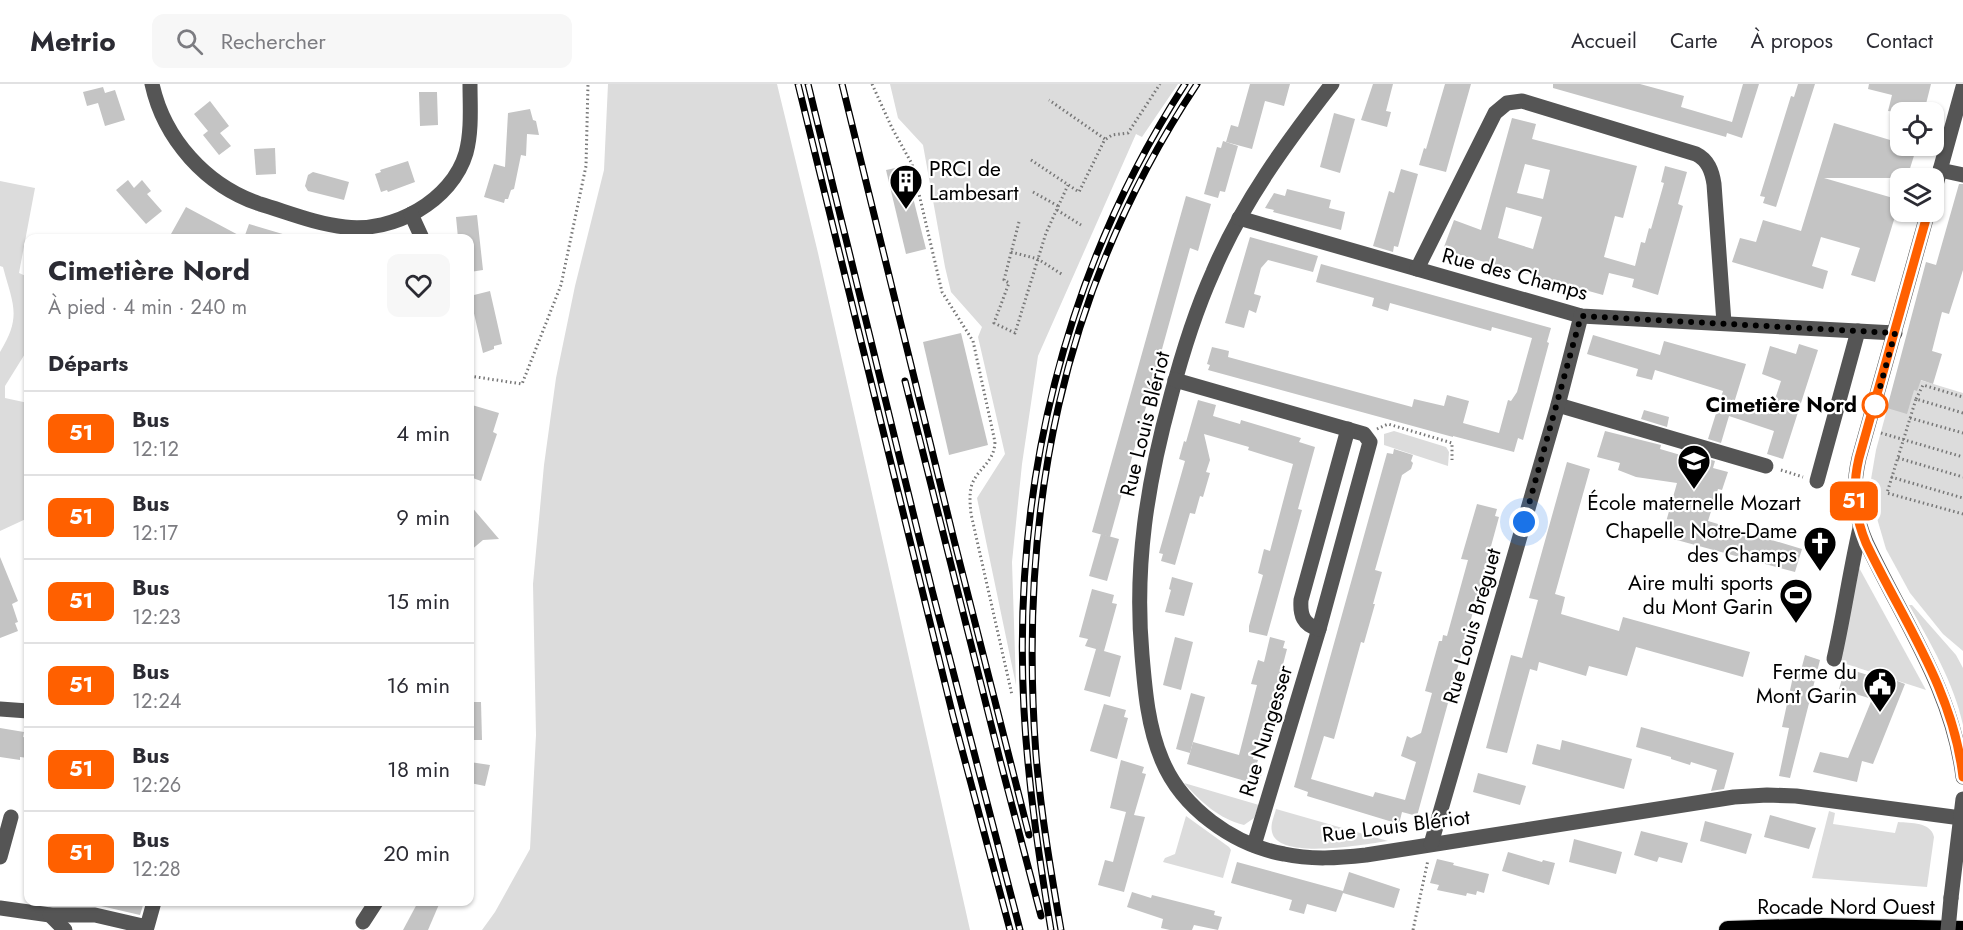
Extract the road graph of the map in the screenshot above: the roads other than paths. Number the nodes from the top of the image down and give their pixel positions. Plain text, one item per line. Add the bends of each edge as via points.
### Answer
1 (152, 84) edge
2 (470, 84) edge
3 (1332, 84) edge
4 (1963, 87) edge
5 (1941, 168) edge
6 (1944, 171) edge
7 (1963, 175) edge
8 (411, 214) junction
9 (1239, 218) junction
10 (1925, 222) edge
11 (420, 234) edge
12 (1417, 268) junction
13 (1581, 316) junction
14 (1724, 323) junction
15 (1858, 331) junction
16 (1895, 333) junction
17 (1175, 380) junction
18 (1558, 405) junction
19 (1348, 429) junction
20 (1766, 466) dead end
21 (1817, 481) dead end
22 (1860, 528) junction
23 (1318, 629) junction
24 (1833, 658) dead end
25 (0, 709) edge
26 (24, 711) edge
27 (1963, 777) edge
28 (1963, 799) edge
29 (11, 817) dead end
30 (1961, 818) junction
31 (1431, 844) junction
32 (1254, 845) junction
33 (0, 857) edge
34 (153, 906) edge
35 (373, 906) edge
36 (0, 908) edge
37 (50, 915) junction
38 (363, 922) dead end
39 (65, 930) edge
40 (1728, 930) edge
41 (1948, 930) edge
42 (1963, 930) edge

1 - 8 street via 169,128 185,152 210,177 249,201 343,227 375,227
2 - 8 street via 468,140 460,169 438,196
3 - 9 street, Rue Louis Blériot
4 - 5 street
6 - 7 street
8 - 11 street
9 - 12 street, Rue des Champs
9 - 17 street, Rue Louis Blériot via 1205,290
10 - 16 street
12 - 13 street, Rue des Champs
12 - 14 street via 1495,113 1507,103 1522,101 1703,158 1714,184
13 - 14 street, Rue des Champs
13 - 18 street, Rue Louis Bréguet
14 - 15 street, Rue des Champs
15 - 16 street, Rue des Champs
15 - 21 street
16 - 22 street via 1854,484
17 - 19 street
17 - 32 street, Rue Louis Blériot via 1152,472 1140,554 1140,624 1149,715 1159,754 1177,787 1209,820
18 - 20 street
18 - 31 street, Rue Louis Bréguet
19 - 23 street via 1301,600 1305,623
19 - 23 street, Rue Nungesser via 1368,437 1370,447
22 - 24 street
22 - 27 street via 1939,685 1954,729
23 - 32 street, Rue Nungesser
25 - 26 street
28 - 30 street
29 - 33 street
30 - 31 street, Rue Louis Blériot via 1767,795
30 - 41 street, bridge
31 - 32 street, Rue Louis Blériot via 1329,858 1282,854
34 - 37 street via 147,927 95,915
35 - 38 street
36 - 37 street
37 - 39 street
40 - 42 highway, Rocade Nord Ouest

